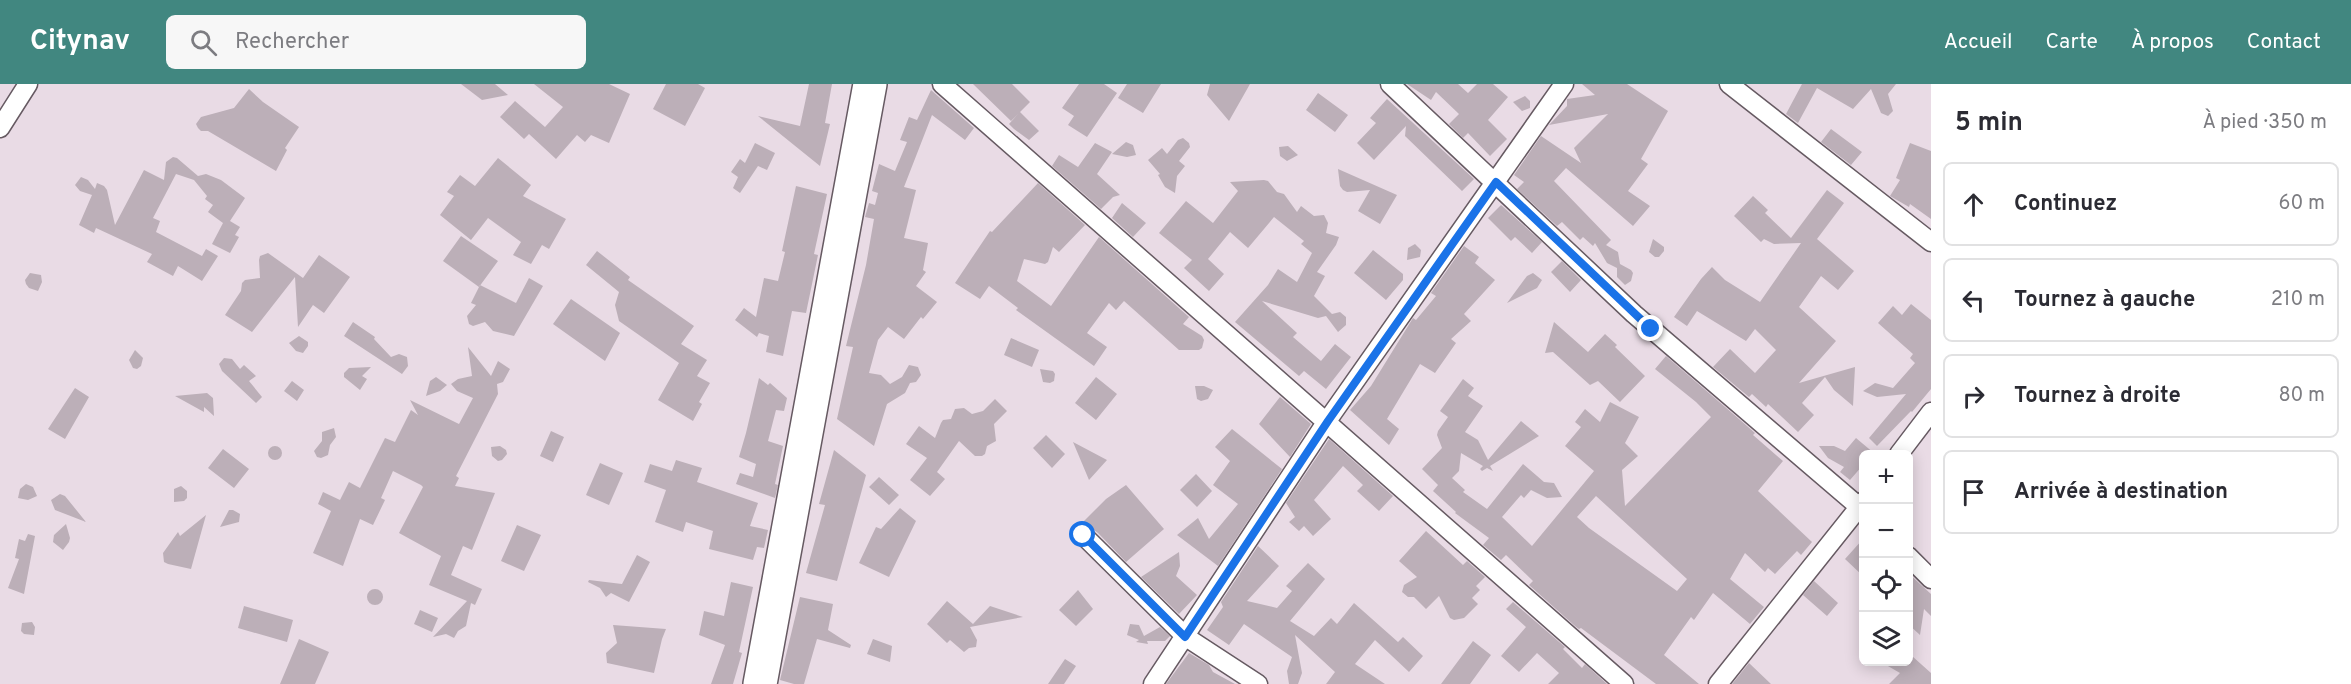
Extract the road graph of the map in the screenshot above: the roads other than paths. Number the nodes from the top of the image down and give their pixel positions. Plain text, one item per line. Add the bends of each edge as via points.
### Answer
1 (27, 84) edge
2 (870, 84) edge
3 (942, 84) edge
4 (1390, 84) edge
5 (1563, 84) edge
6 (1729, 84) edge
7 (0, 128) edge
8 (1496, 182) junction
9 (1931, 242) edge
10 (1931, 412) edge
11 (1328, 421) junction
12 (1902, 450) edge
13 (1860, 504) edge
14 (1859, 510) edge
15 (1083, 535) dead end
16 (1910, 558) edge
17 (1931, 579) edge
18 (1185, 637) junction
19 (760, 684) edge
20 (1153, 684) edge
21 (1258, 684) edge
22 (1624, 684) edge
23 (1718, 684) edge

1 - 7 street
2 - 19 highway
3 - 11 street
4 - 8 street
5 - 8 street
6 - 9 street
8 - 11 street
8 - 13 street via 1634,314
10 - 12 street
11 - 18 street
11 - 22 street
14 - 23 street
15 - 18 street
16 - 17 street
18 - 20 street
18 - 21 street

